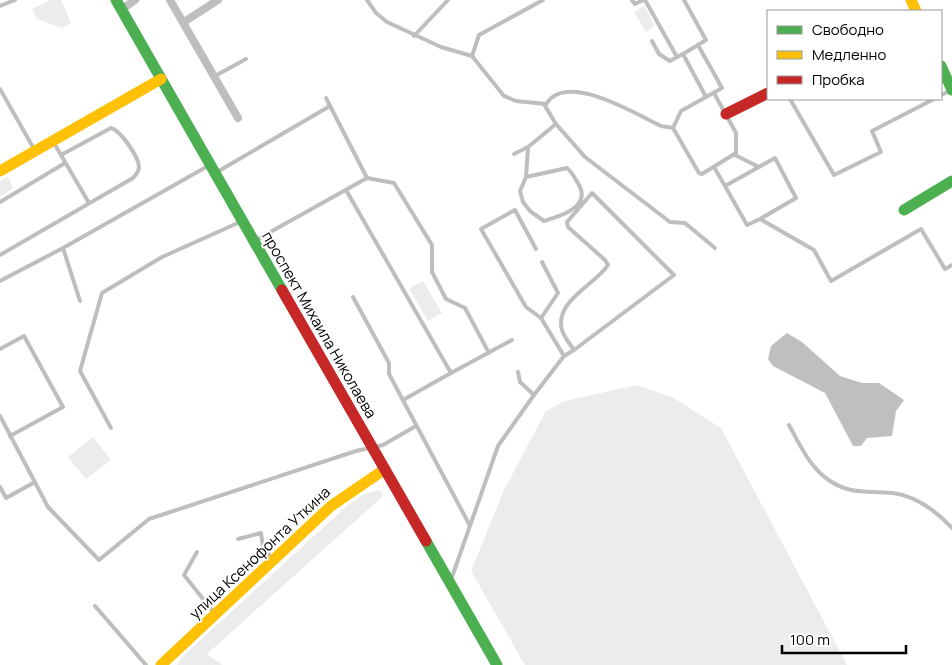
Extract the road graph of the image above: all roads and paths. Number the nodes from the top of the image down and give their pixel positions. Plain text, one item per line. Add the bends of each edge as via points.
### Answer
1 (15, 0) edge
2 (136, 0) edge
3 (170, 0) edge
4 (218, 0) edge
5 (367, 0) edge
6 (448, 0) edge
7 (543, 0) edge
8 (632, 0) edge
9 (644, 0) edge
10 (684, 0) edge
11 (118, 5) edge
12 (0, 6) edge
13 (184, 22) junction
14 (414, 36) junction
15 (652, 42) dead end
16 (698, 45) junction
17 (682, 54) junction
18 (472, 56) junction
19 (677, 57) junction
20 (246, 59) dead end
21 (942, 68) edge
22 (215, 76) junction
23 (161, 79) junction
24 (0, 89) edge
25 (952, 90) edge
26 (714, 93) junction
27 (767, 94) edge
28 (706, 97) junction
29 (326, 98) dead end
30 (791, 100) edge
31 (932, 100) edge
32 (546, 104) junction
33 (330, 106) junction
34 (726, 114) junction
35 (238, 118) dead end
36 (556, 124) junction
37 (673, 128) junction
38 (53, 141) junction
39 (528, 147) junction
40 (35, 151) junction
41 (514, 154) dead end
42 (61, 155) junction
43 (734, 155) junction
44 (66, 163) junction
45 (757, 166) junction
46 (714, 167) junction
47 (212, 169) junction
48 (0, 170) edge
49 (526, 177) junction
50 (367, 178) junction
51 (952, 181) edge
52 (725, 186) junction
53 (346, 190) junction
54 (0, 202) edge
55 (89, 203) junction
56 (904, 210) dead end
57 (760, 219) junction
58 (242, 221) junction
59 (254, 241) junction
60 (64, 248) junction
61 (536, 248) dead end
62 (716, 248) dead end
63 (0, 255) edge
64 (542, 262) dead end
65 (952, 265) edge
66 (0, 281) edge
67 (353, 297) dead end
68 (80, 301) dead end
69 (541, 318) junction
70 (512, 340) dead end
71 (0, 349) edge
72 (574, 350) junction
73 (489, 353) junction
74 (564, 356) junction
75 (518, 372) dead end
76 (451, 373) junction
77 (534, 395) junction
78 (403, 400) junction
79 (0, 416) edge
80 (789, 425) dead end
81 (416, 426) junction
82 (111, 428) dead end
83 (10, 436) junction
84 (372, 448) junction
85 (385, 469) junction
86 (35, 482) junction
87 (0, 487) edge
88 (469, 524) junction
89 (952, 528) edge
90 (238, 539) dead end
91 (197, 552) dead end
92 (274, 560) junction
93 (452, 585) junction
94 (95, 606) dead end
95 (216, 615) junction
96 (146, 665) edge
97 (160, 665) edge
98 (497, 665) edge

1 - 12 lane
2 - 11 street
3 - 13 street
4 - 13 street
5 - 14 lane via 387,22
6 - 14 lane
7 - 18 lane via 479,35
8 - 9 lane via 635,4
9 - 19 lane
10 - 16 lane via 706,40
11 - 23 main road, проспект Михаила Николаева
13 - 22 street
14 - 18 lane
15 - 19 lane via 659,55 670,60
16 - 17 lane
16 - 26 lane via 722,87
17 - 19 lane
17 - 28 lane
18 - 32 lane via 504,96 516,101
20 - 22 lane
21 - 25 main road
22 - 35 street
23 - 38 main road
23 - 47 main road, проспект Михаила Николаева
24 - 40 lane
26 - 28 lane
26 - 34 lane
27 - 34 main road
28 - 37 lane via 681,111
29 - 33 lane
30 - 31 lane via 834,175 881,152 872,131
32 - 36 lane via 546,111
32 - 37 lane via 561,91 576,90 661,126
33 - 47 lane
33 - 50 lane
34 - 43 lane via 736,133
36 - 39 lane
36 - 62 lane via 585,157 670,222 685,223
37 - 46 lane via 700,174
38 - 40 main road
38 - 42 lane
39 - 41 lane
39 - 49 lane
40 - 48 main road
42 - 44 lane
42 - 55 lane via 110,128 121,134 134,156 139,167 137,174
43 - 45 lane
43 - 46 lane
44 - 54 lane
44 - 55 lane
45 - 52 lane
45 - 57 lane via 775,158 796,198
46 - 52 lane
47 - 58 main road, проспект Михаила Николаева
47 - 60 lane
49 - 49 lane via 520,191 523,202 544,221 578,206 582,199 583,192 567,168
50 - 53 lane
50 - 73 lane via 394,183 432,245 432,272 446,299 465,308
51 - 56 main road
52 - 57 lane via 748,225
53 - 59 lane
53 - 76 lane
55 - 63 lane
57 - 65 lane via 814,250 831,281 921,228 945,269
58 - 59 main road, проспект Михаила Николаева
58 - 82 lane via 162,257 102,292 80,371
59 - 84 main road, проспект Михаила Николаева
60 - 66 lane
60 - 68 lane
61 - 69 lane via 515,210 481,229 526,307
64 - 69 lane via 558,293
67 - 78 lane via 390,363 388,374
69 - 74 lane
70 - 73 lane
71 - 83 lane via 24,336 63,407
72 - 72 lane via 562,330 562,318 574,295 608,265 568,227 567,222 592,194 674,274
72 - 74 lane
73 - 76 lane
74 - 77 lane
75 - 77 lane via 520,382
76 - 78 lane
77 - 88 lane via 498,446
78 - 81 lane
79 - 83 lane
80 - 89 lane via 811,464 830,481 854,492 906,496 934,511
81 - 84 lane
81 - 88 lane
83 - 86 lane
84 - 85 main road, проспект Михаила Николаева
84 - 86 lane via 149,519 99,560 48,507
85 - 92 main road, улица Ксенофонта Уткина via 331,506
85 - 93 main road, проспект Михаила Николаева
86 - 87 lane via 6,498
88 - 93 lane via 452,573
90 - 92 lane via 261,533 263,547
91 - 95 lane via 184,575
92 - 95 main road, улица Ксенофонта Уткина
93 - 98 main road, проспект Михаила Николаева
94 - 96 lane
95 - 97 main road, улица Ксенофонта Уткина

